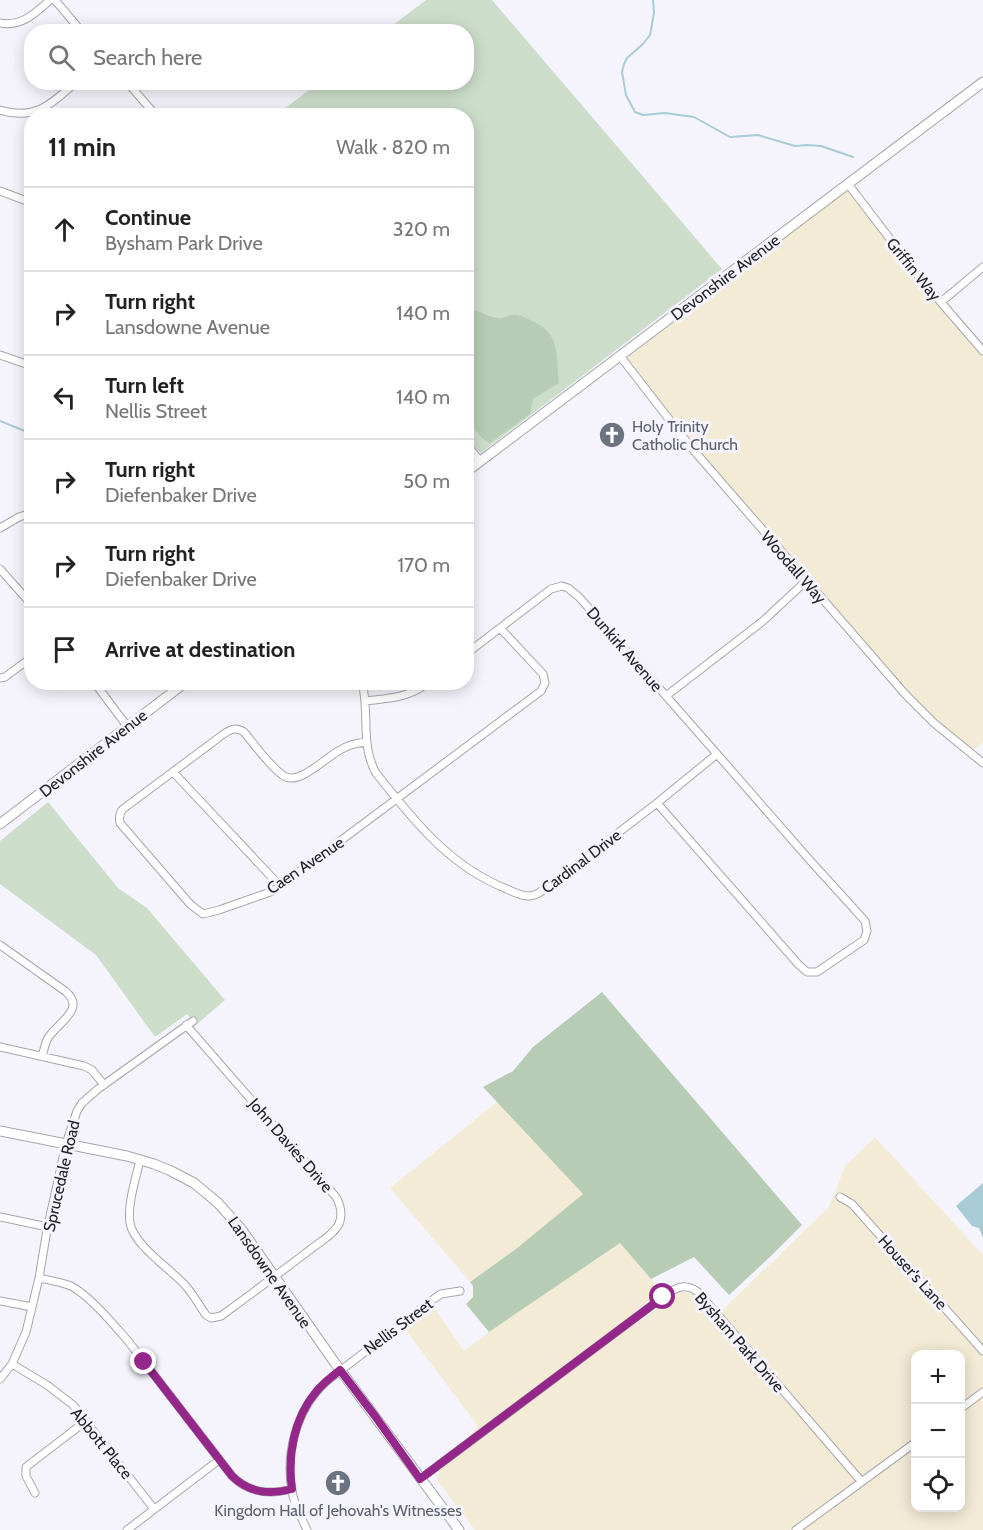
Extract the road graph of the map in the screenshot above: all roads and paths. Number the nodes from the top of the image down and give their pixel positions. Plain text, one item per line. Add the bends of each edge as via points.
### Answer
1 (50, 0) edge
2 (55, 0) edge
3 (0, 23) edge
4 (75, 24) edge
5 (983, 82) edge
6 (66, 90) edge
7 (134, 90) edge
8 (43, 108) edge
9 (149, 108) edge
10 (0, 110) edge
11 (24, 114) edge
12 (848, 184) junction
13 (0, 191) edge
14 (24, 200) edge
15 (983, 267) edge
16 (941, 302) junction
17 (983, 351) edge
18 (0, 355) edge
19 (620, 356) junction
20 (24, 363) edge
21 (474, 454) edge
22 (480, 461) junction
23 (474, 466) edge
24 (24, 515) edge
25 (0, 528) edge
26 (0, 569) edge
27 (806, 581) junction
28 (24, 596) edge
29 (500, 628) junction
30 (474, 648) edge
31 (24, 663) edge
32 (0, 678) edge
33 (100, 690) edge
34 (175, 690) edge
35 (363, 690) edge
36 (418, 690) edge
37 (666, 696) junction
38 (365, 701) junction
39 (127, 726) junction
40 (366, 742) junction
41 (717, 754) junction
42 (983, 763) edge
43 (173, 772) junction
44 (397, 800) junction
45 (657, 803) junction
46 (0, 824) edge
47 (280, 886) junction
48 (0, 945) edge
49 (193, 1021) dead end
50 (186, 1025) junction
51 (0, 1047) edge
52 (42, 1056) junction
53 (104, 1085) junction
54 (0, 1131) edge
55 (66, 1144) junction
56 (140, 1160) junction
57 (840, 1197) dead end
58 (0, 1217) edge
59 (48, 1227) junction
60 (274, 1277) junction
61 (39, 1278) junction
62 (459, 1291) dead end
63 (0, 1301) edge
64 (32, 1307) junction
65 (983, 1351) edge
66 (12, 1364) junction
67 (340, 1370) junction
68 (0, 1379) edge
69 (983, 1392) edge
70 (965, 1405) edge
71 (86, 1421) junction
72 (911, 1445) edge
73 (219, 1460) junction
74 (420, 1479) junction
75 (861, 1481) junction
76 (292, 1489) junction
77 (35, 1493) dead end
78 (154, 1509) junction
79 (127, 1530) edge
80 (308, 1530) edge
81 (459, 1530) edge
82 (796, 1530) edge

1 - 3 street via 24,21
2 - 4 street
5 - 12 main road, Devonshire Avenue
6 - 8 street
7 - 9 street
10 - 11 street
12 - 16 street, Griffin Way
12 - 19 main road, Devonshire Avenue
13 - 14 street
15 - 16 street
16 - 17 street, Griffin Way
18 - 20 street
19 - 22 main road, Devonshire Avenue
19 - 27 street, Woodall Way via 689,445
21 - 22 street
22 - 23 main road, Devonshire Avenue
24 - 25 street
26 - 28 street
27 - 37 street, Dunkirk Avenue via 763,621
27 - 42 street, Woodall Way via 904,693
29 - 30 street, Dunkirk Avenue
29 - 37 street, Dunkirk Avenue via 551,589 568,588
29 - 44 street, Caen Avenue via 543,674 544,687
31 - 32 street
33 - 39 street
34 - 39 main road, Devonshire Avenue
35 - 38 street, Cardinal Drive
36 - 38 street via 406,696
37 - 41 street
38 - 40 street, Cardinal Drive
39 - 46 main road, Devonshire Avenue
40 - 43 street, Caen Avenue via 345,747 302,777 291,779 277,770 244,732 235,728
40 - 44 street, Cardinal Drive via 372,766
41 - 45 street, Cardinal Drive
41 - 45 street via 864,921 864,940 817,972 807,972
43 - 47 street
43 - 47 street, Caen Avenue via 123,809 119,819 190,904 203,914
44 - 45 street, Cardinal Drive via 452,858 492,884 525,896 553,884
44 - 47 street, Caen Avenue
48 - 52 street via 65,991 73,1001 72,1012 49,1036
49 - 50 street, Sprucedale Road
50 - 53 street, Sprucedale Road
50 - 60 street, John Davies Drive via 340,1205 336,1228
51 - 52 street
52 - 53 street via 88,1068
53 - 55 street, Sprucedale Road via 79,1107
54 - 55 main road, Lansdowne Avenue
55 - 56 main road, Lansdowne Avenue
55 - 59 street, Sprucedale Road
56 - 60 main road, Lansdowne Avenue via 202,1189 242,1230
56 - 60 street, John Davies Drive via 130,1215 133,1233 184,1285 206,1315 221,1316
57 - 65 street, Houser's Lane via 852,1204
58 - 59 street
59 - 61 street, Sprucedale Road
60 - 67 main road, Lansdowne Avenue
61 - 64 street, Sprucedale Road
61 - 73 street via 69,1285 111,1322
62 - 67 street, Nellis Street via 441,1294
63 - 64 street
64 - 66 street, Sprucedale Road
66 - 68 street, Sprucedale Road
66 - 71 street, Abbott Place via 66,1399
67 - 74 main road, Lansdowne Avenue
67 - 76 street, Nellis Street via 315,1392 300,1419 291,1455
69 - 70 street
71 - 77 street via 26,1467
71 - 78 street, Abbott Place
72 - 75 street
73 - 76 street via 248,1488 266,1493
73 - 78 street
74 - 75 street, Bysham Park Drive via 675,1288 683,1286 698,1292
74 - 81 main road, Lansdowne Avenue
75 - 82 street
76 - 80 street, Nellis Street
78 - 79 street

